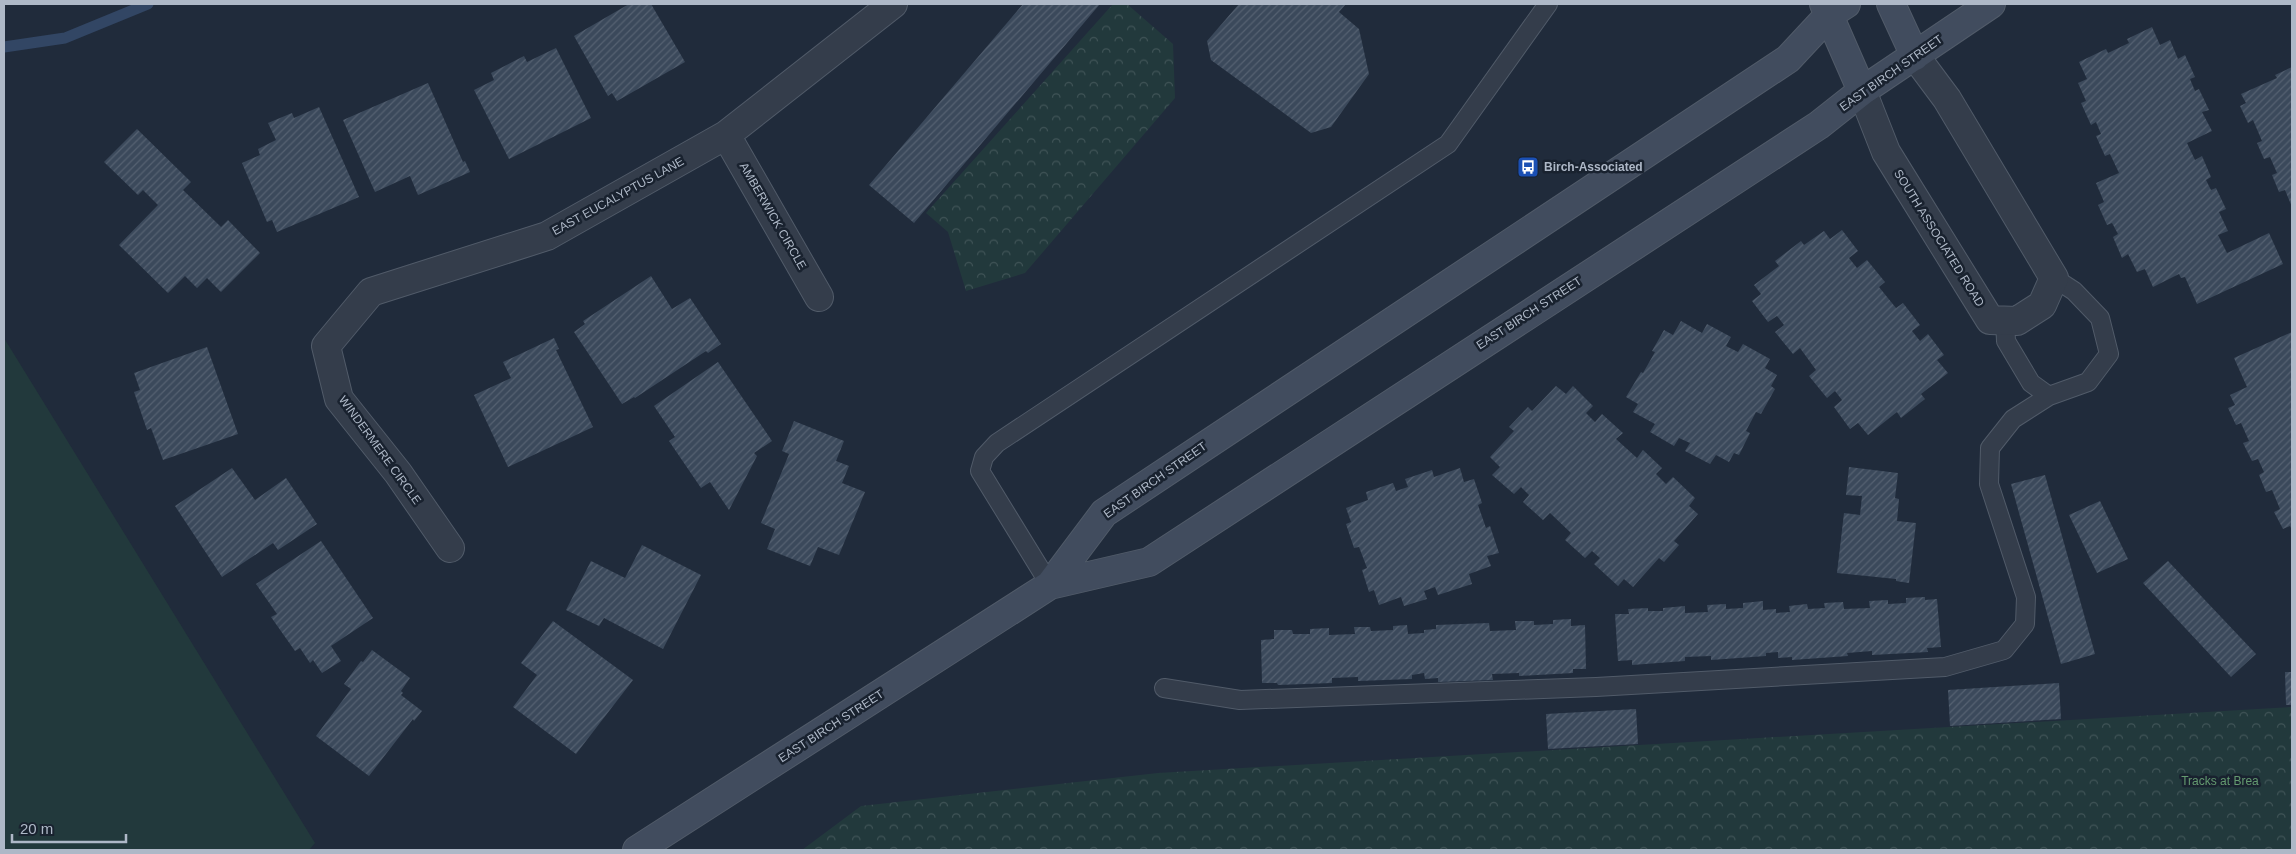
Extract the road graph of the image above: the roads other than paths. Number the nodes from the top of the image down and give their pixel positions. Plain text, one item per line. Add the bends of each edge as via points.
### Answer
1 (893, 4) edge
2 (1548, 4) edge
3 (1891, 4) edge
4 (1990, 4) edge
5 (1833, 8) edge
6 (1915, 56) junction
7 (1862, 91) junction
8 (726, 135) junction
9 (2054, 278) junction
10 (820, 297) dead end
11 (2005, 320) junction
12 (326, 346) joint
13 (2049, 396) junction
14 (450, 548) dead end
15 (1050, 585) junction
16 (1164, 688) dead end
17 (637, 850) edge

1 - 8 street, EAST EUCALYPTUS LANE
2 - 15 lane via 1448,144 997,443 984,457 980,472
3 - 6 street
4 - 6 street, EAST BIRCH STREET
5 - 7 street, SOUTH ASSOCIATED ROAD
5 - 15 street, EAST BIRCH STREET via 1788,59 1104,513
6 - 7 street, EAST BIRCH STREET
6 - 9 street via 1947,99
7 - 11 street, SOUTH ASSOCIATED ROAD via 1886,152 1990,320
7 - 15 street, EAST BIRCH STREET via 1819,125 1149,562
8 - 10 street, AMBERWICK CIRCLE
8 - 12 street, EAST EUCALYPTUS LANE via 547,236 371,292
9 - 11 street via 2042,305 2016,321
9 - 13 lane via 2074,291 2100,318 2109,354 2088,382
11 - 13 lane via 2006,341 2031,383
12 - 14 street, WINDERMERE CIRCLE via 339,399 398,473
13 - 16 lane via 2013,419 1990,448 1989,484 2026,597 2025,624 2004,650 1945,667 1596,687 1240,700
15 - 17 street, EAST BIRCH STREET

